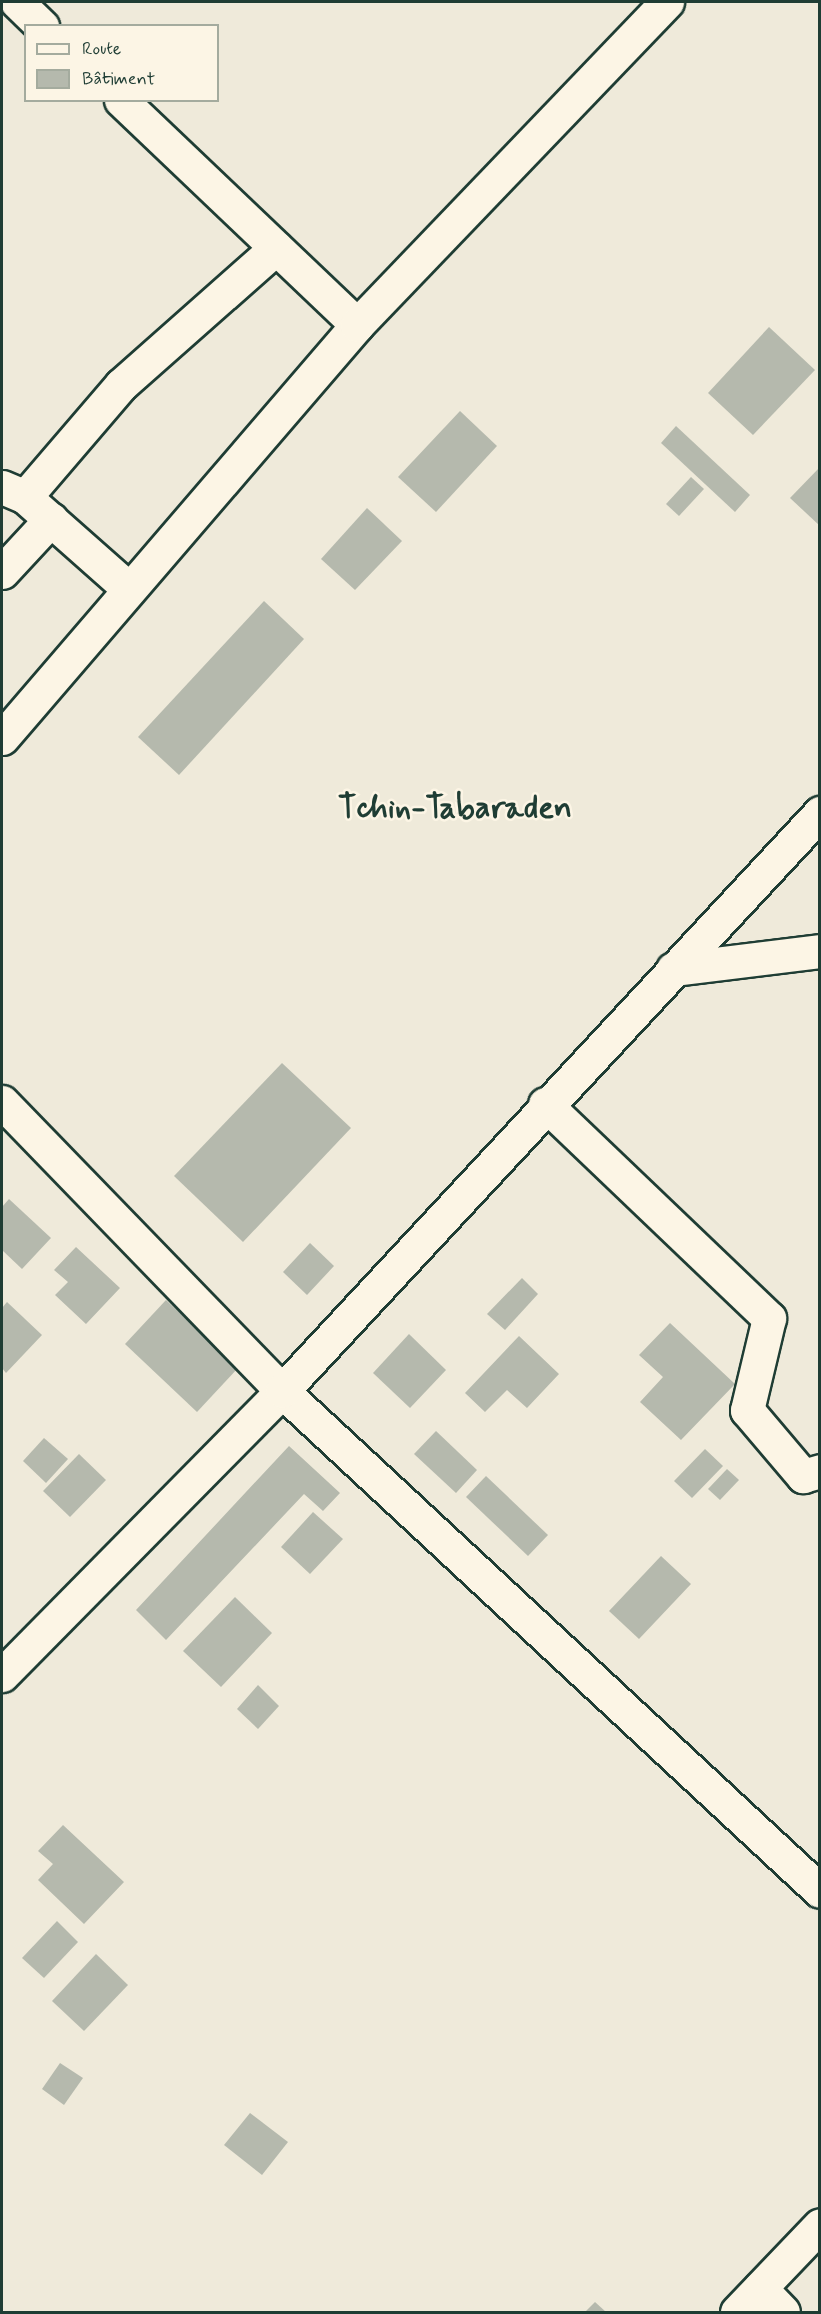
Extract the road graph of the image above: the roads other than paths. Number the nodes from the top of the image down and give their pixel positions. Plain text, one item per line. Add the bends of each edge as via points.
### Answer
1 (16, 2) edge
2 (667, 2) edge
3 (40, 24) edge
4 (123, 102) edge
5 (276, 248) junction
6 (357, 326) junction
7 (13, 492) edge
8 (51, 519) junction
9 (2, 572) edge
10 (129, 589) junction
11 (2, 738) edge
12 (819, 813) edge
13 (819, 951) edge
14 (673, 969) junction
15 (2, 1102) edge
16 (544, 1104) junction
17 (282, 1391) junction
18 (819, 1471) edge
19 (2, 1675) edge
20 (819, 1891) edge
21 (819, 2225) edge
22 (760, 2288) junction
23 (737, 2313) edge
24 (783, 2313) edge

1 - 3 street
2 - 6 street
4 - 5 street
5 - 6 street
5 - 7 street via 121,385
6 - 10 street
7 - 8 street
8 - 9 street
8 - 10 street
10 - 11 street
12 - 14 street
13 - 14 street
14 - 16 street
15 - 17 street
16 - 17 street
16 - 18 street via 769,1318 747,1410 803,1476
17 - 19 street
17 - 20 street
21 - 22 street
22 - 23 street
22 - 24 street

